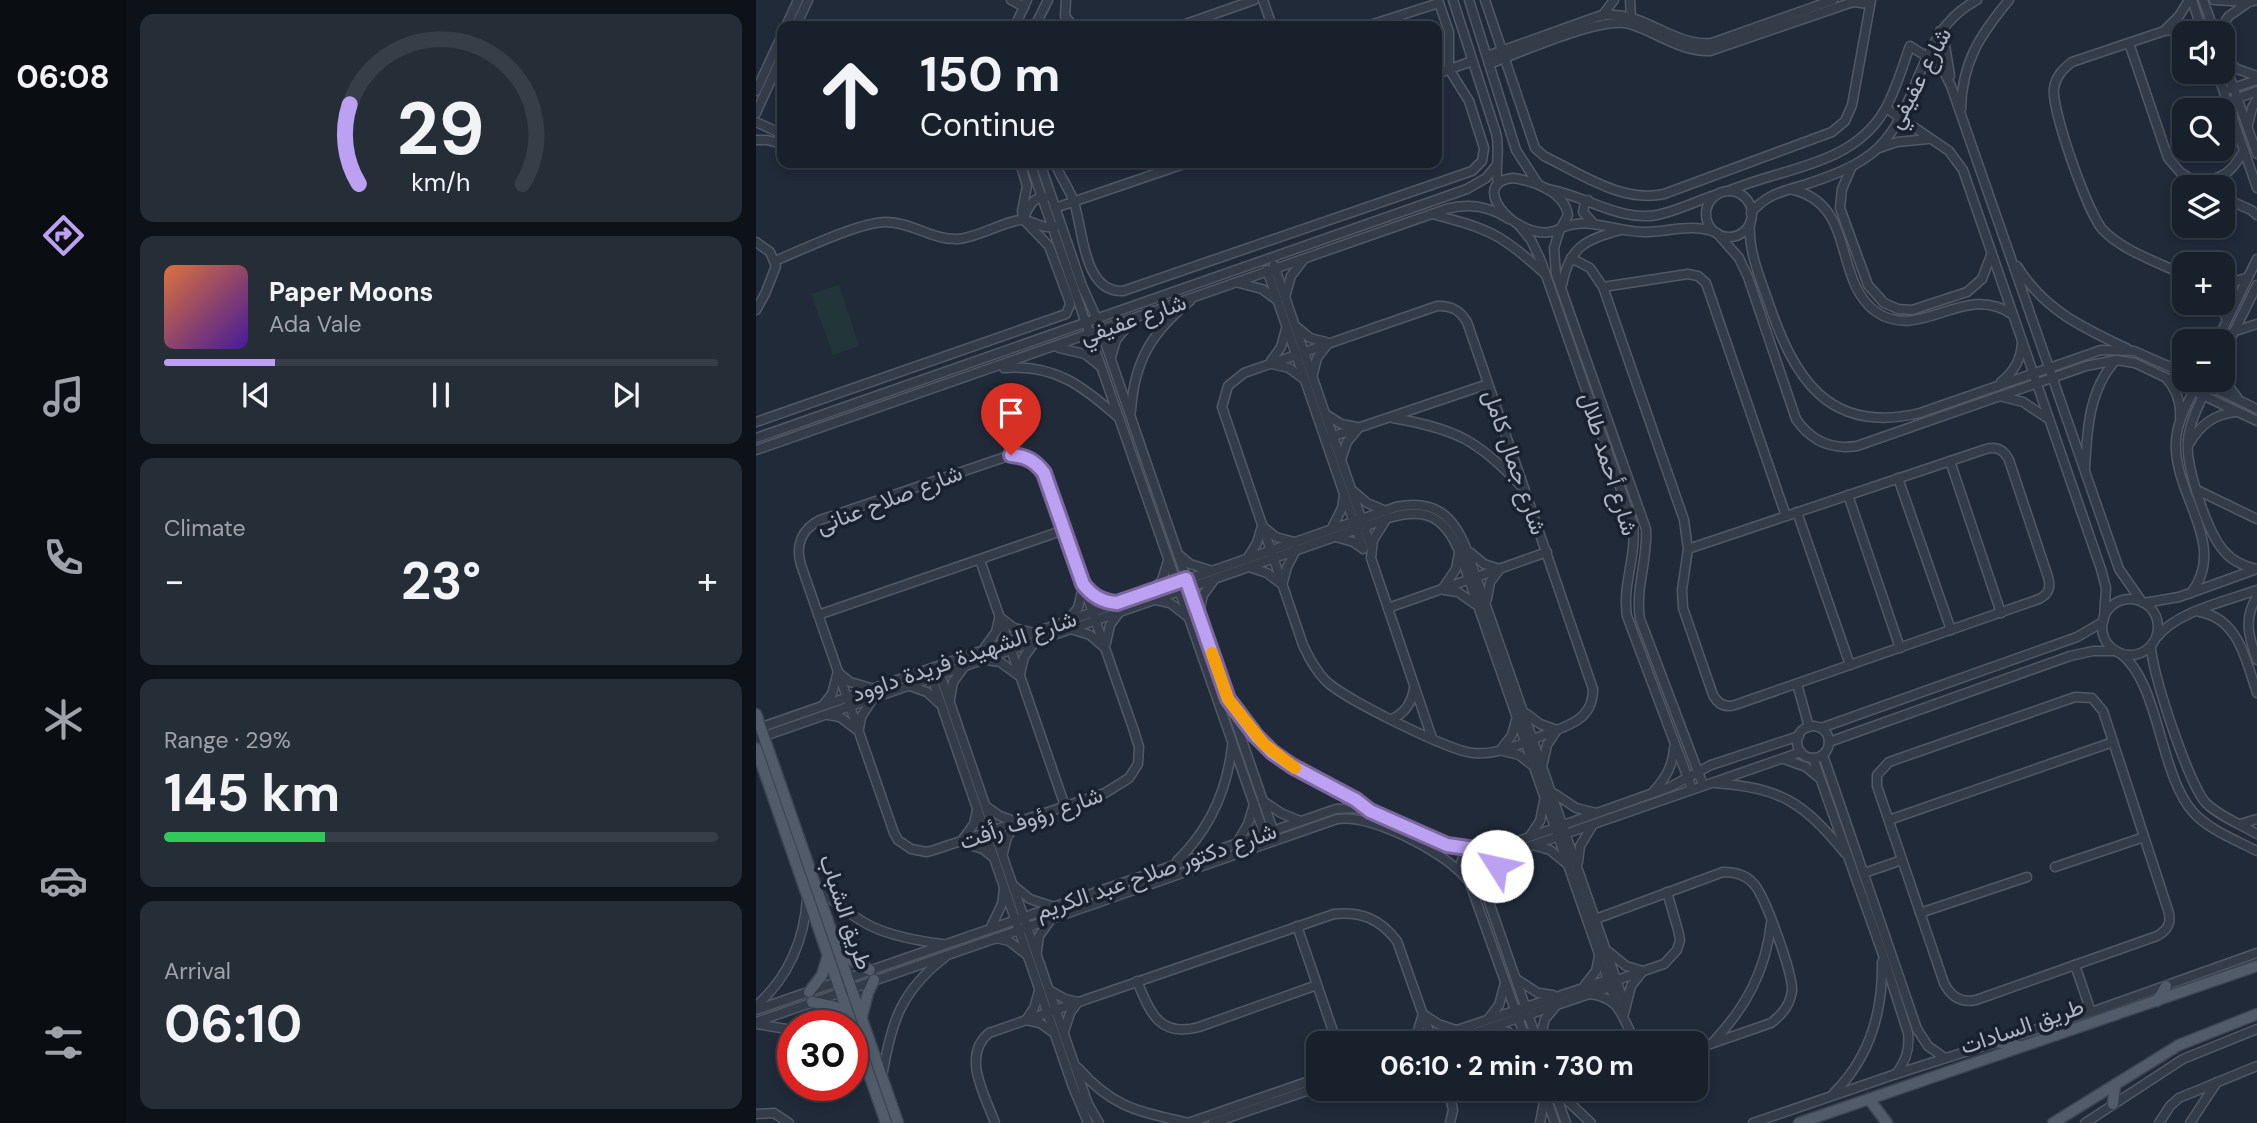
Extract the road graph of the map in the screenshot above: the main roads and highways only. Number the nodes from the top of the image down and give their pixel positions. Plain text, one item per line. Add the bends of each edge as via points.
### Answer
1 (756, 714) edge
2 (759, 733) edge
3 (756, 748) edge
4 (836, 945) junction
5 (828, 955) junction
6 (2257, 966) edge
7 (844, 985) junction
8 (2166, 986) road end
9 (2157, 1001) junction
10 (838, 1010) edge
11 (848, 1010) edge
12 (858, 1010) edge
13 (864, 1010) edge
14 (2257, 1014) edge
15 (868, 1035) edge
16 (1996, 1042) road end
17 (2023, 1046) junction
18 (868, 1071) edge
19 (2115, 1085) junction
20 (1869, 1099) junction
21 (2113, 1104) road end
22 (886, 1123) edge
23 (898, 1123) edge
24 (1799, 1123) edge
25 (1887, 1123) edge
26 (2053, 1123) edge

1 - 2 main road, طريق الشباب
2 - 4 main road, طريق الشباب
3 - 5 main road, طريق الشباب
4 - 7 main road, طريق الشباب
4 - 13 main road via 872,975
5 - 7 main road, طريق الشباب
5 - 10 main road via 810,997
6 - 9 main road, طريق السادات
7 - 11 main road, طريق الشباب
7 - 12 main road, طريق الشباب
8 - 9 main road
9 - 17 main road, طريق السادات
14 - 19 main road via 2179,1045
15 - 23 main road, طريق الشباب
16 - 17 main road
17 - 20 main road, طريق السادات
18 - 22 main road, طريق الشباب
19 - 21 main road
19 - 26 main road
20 - 24 main road, طريق السادات
20 - 25 main road

